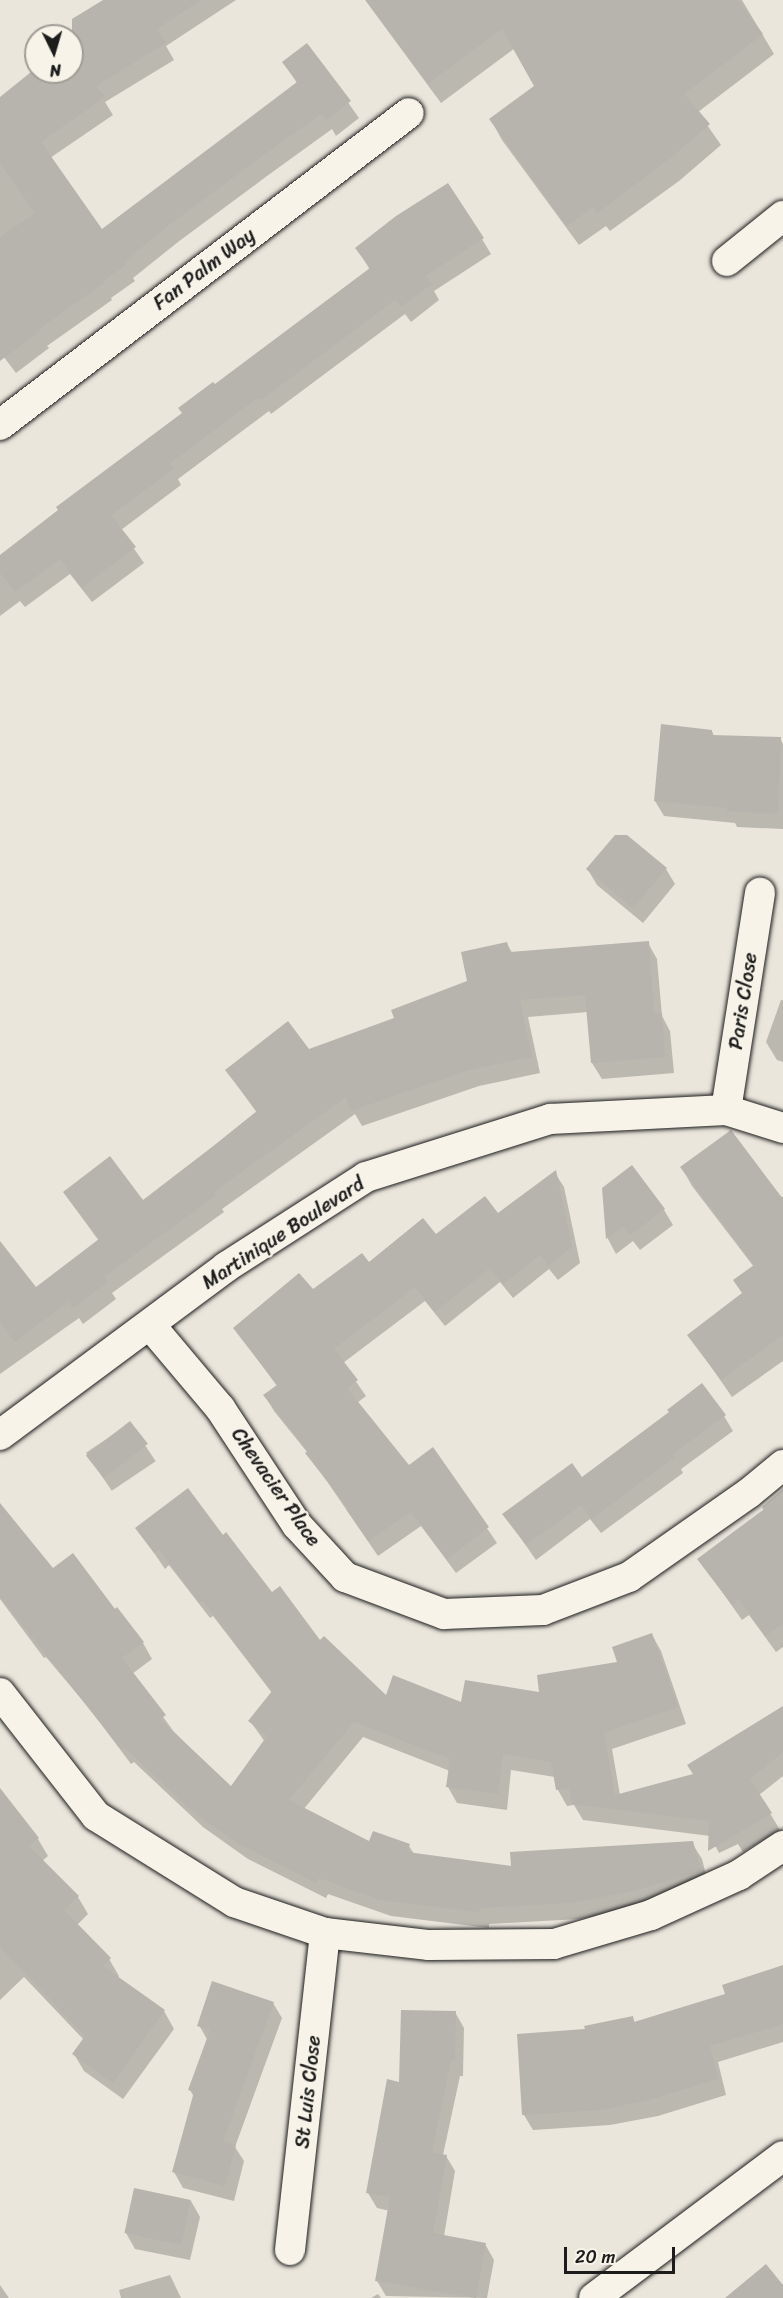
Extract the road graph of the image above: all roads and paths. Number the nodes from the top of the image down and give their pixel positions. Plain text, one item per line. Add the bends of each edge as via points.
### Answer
1 (409, 113) dead end
2 (783, 216) edge
3 (727, 261) dead end
4 (1, 422) edge
5 (760, 893) dead end
6 (726, 1110) junction
7 (783, 1128) edge
8 (150, 1325) junction
9 (0, 1435) edge
10 (783, 1465) edge
11 (0, 1693) edge
12 (783, 1846) edge
13 (326, 1933) junction
14 (783, 2156) edge
15 (290, 2250) dead end
16 (594, 2298) edge

1 - 4 street, Fan Palm Way
2 - 3 street
5 - 6 street, Paris Close
6 - 7 street, Martinique Boulevard
6 - 8 street, Martinique Boulevard via 549,1119 366,1177 226,1267
8 - 9 street, Martinique Boulevard
8 - 10 street, Chevacier Place via 220,1408 297,1525 345,1577 444,1614 543,1610 629,1577
11 - 13 street via 96,1816 234,1902
12 - 13 street via 739,1875 651,1915 554,1944 429,1945
13 - 15 street, St Luis Close
14 - 16 street

